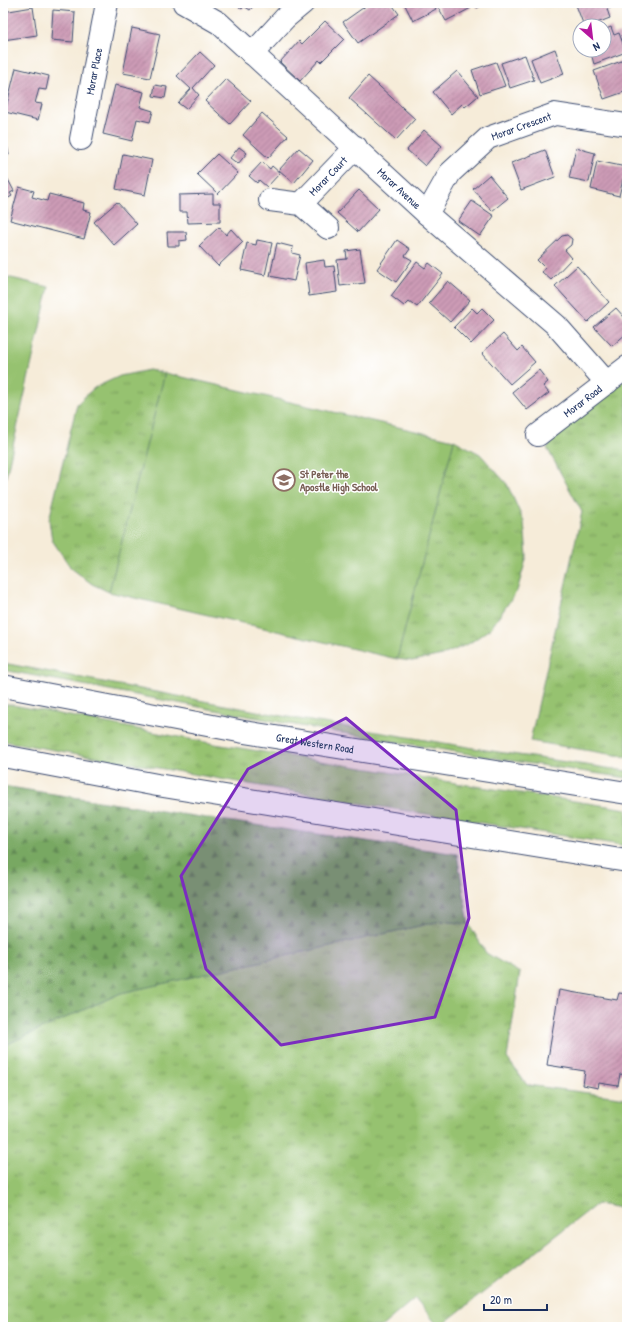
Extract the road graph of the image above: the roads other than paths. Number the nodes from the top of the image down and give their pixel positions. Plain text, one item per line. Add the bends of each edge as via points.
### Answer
1 (107, 3) edge
2 (184, 3) edge
3 (303, 3) edge
4 (252, 54) junction
5 (627, 125) edge
6 (81, 139) dead end
7 (356, 147) junction
8 (270, 200) dead end
9 (301, 204) junction
10 (427, 214) junction
11 (328, 228) dead end
12 (627, 367) edge
13 (606, 383) junction
14 (538, 435) dead end
15 (3, 686) edge
16 (3, 756) edge
17 (627, 793) edge
18 (627, 861) edge

1 - 6 street, Morar Place
2 - 4 street, Morar Avenue via 219,23
3 - 4 street via 285,18
4 - 7 street, Morar Avenue
5 - 10 street, Morar Crescent via 555,114 488,138 450,173
7 - 9 street, Morar Court
7 - 10 street, Morar Avenue
8 - 9 street, Morar Court
9 - 11 street, Morar Court
10 - 13 street, Morar Avenue via 556,325
12 - 13 street, Morar Road
13 - 14 street, Morar Road
15 - 17 street, Great Western Road via 244,732
16 - 18 street via 157,785

